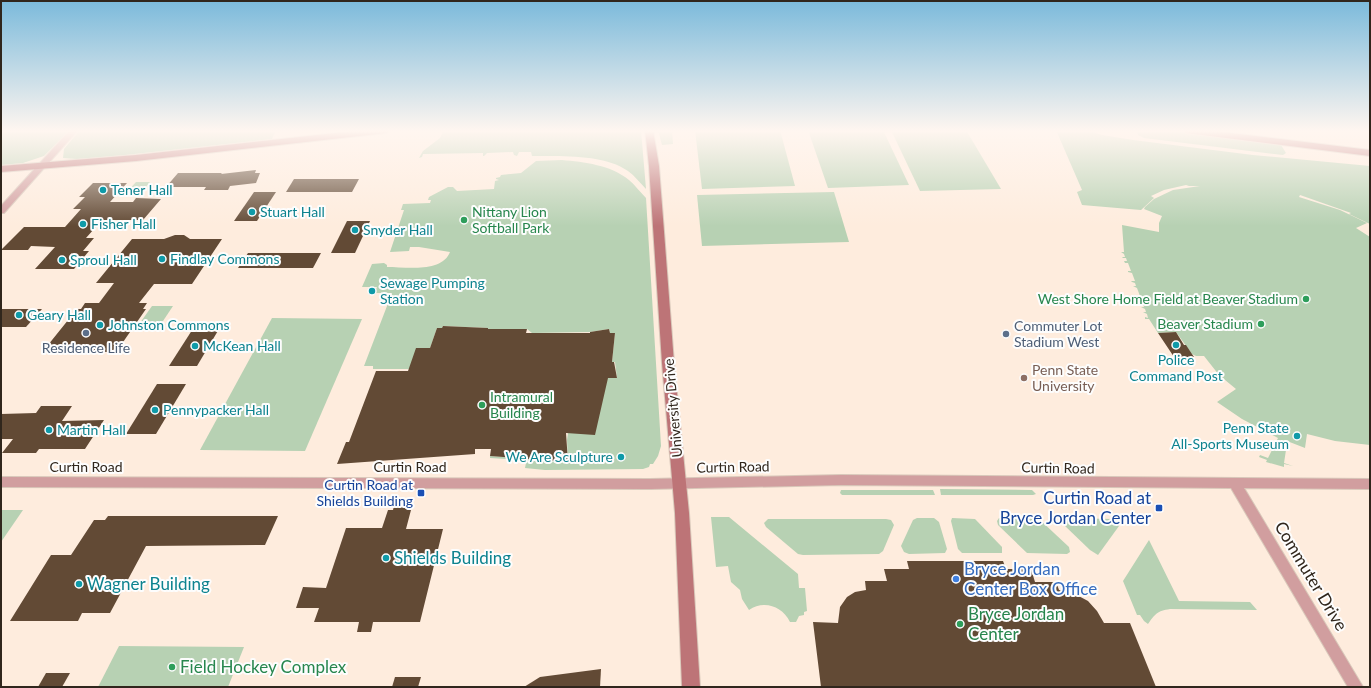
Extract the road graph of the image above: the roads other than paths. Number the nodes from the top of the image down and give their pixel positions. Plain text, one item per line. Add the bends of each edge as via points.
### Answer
1 (45, 162) edge
2 (93, 162) edge
3 (653, 162) edge
4 (41, 167) junction
5 (1, 169) edge
6 (1, 211) edge
7 (1, 482) edge
8 (679, 483) junction
9 (1236, 484) junction
10 (1370, 484) edge
11 (691, 687) edge
12 (1356, 687) edge

1 - 4 street
2 - 4 main road
3 - 8 main road, University Drive
4 - 5 main road
4 - 6 street
7 - 8 street, Curtin Road
8 - 9 street, Curtin Road via 841,480
8 - 11 main road, University Drive
9 - 10 street, Curtin Road
9 - 12 street, Commuter Drive

